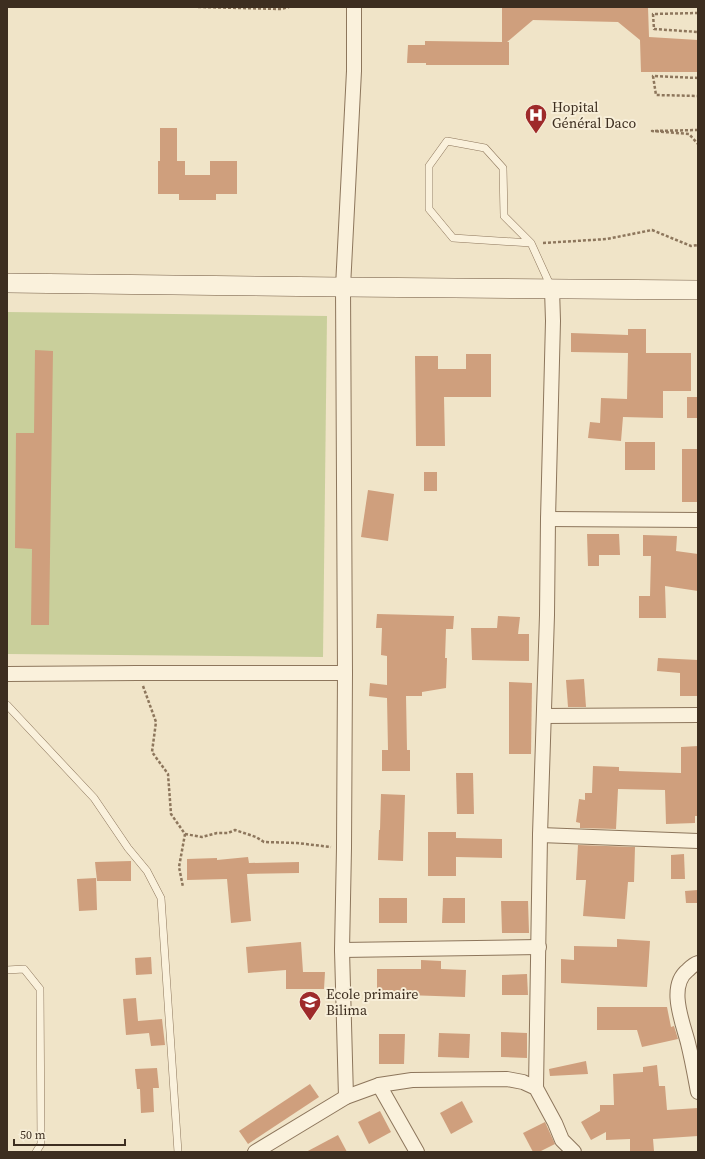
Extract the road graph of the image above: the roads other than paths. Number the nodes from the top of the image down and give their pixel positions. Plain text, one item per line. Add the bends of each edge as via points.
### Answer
1 (354, 7) edge
2 (531, 243) junction
3 (7, 283) edge
4 (343, 287) junction
5 (552, 288) junction
6 (698, 290) edge
7 (548, 519) junction
8 (698, 520) edge
9 (345, 673) junction
10 (7, 674) edge
11 (7, 705) edge
12 (698, 715) edge
13 (544, 716) junction
14 (540, 835) junction
15 (698, 841) edge
16 (539, 947) junction
17 (342, 950) junction
18 (698, 964) edge
19 (7, 970) edge
20 (379, 1085) junction
21 (536, 1088) junction
22 (698, 1092) edge
23 (346, 1097) junction
24 (36, 1152) edge
25 (178, 1152) edge
26 (255, 1152) edge
27 (417, 1152) edge
28 (574, 1152) edge

1 - 4 street via 354,72
2 - 2 lane via 453,238 429,210 429,166 447,141 485,148 503,168 504,216
2 - 5 lane
3 - 4 street
4 - 5 street
4 - 9 street
5 - 6 street
5 - 7 street
7 - 8 street
7 - 13 street
9 - 10 street
9 - 17 street
11 - 25 lane via 94,798 147,871 161,898
12 - 13 street
13 - 14 street
14 - 15 street
14 - 16 street
16 - 17 street
16 - 21 street
17 - 23 street
18 - 22 street via 682,974 677,992
19 - 24 lane via 24,969 40,989 42,1144
20 - 21 street via 412,1080 507,1079
20 - 23 street
20 - 27 street
21 - 28 street via 562,1140
23 - 26 street

